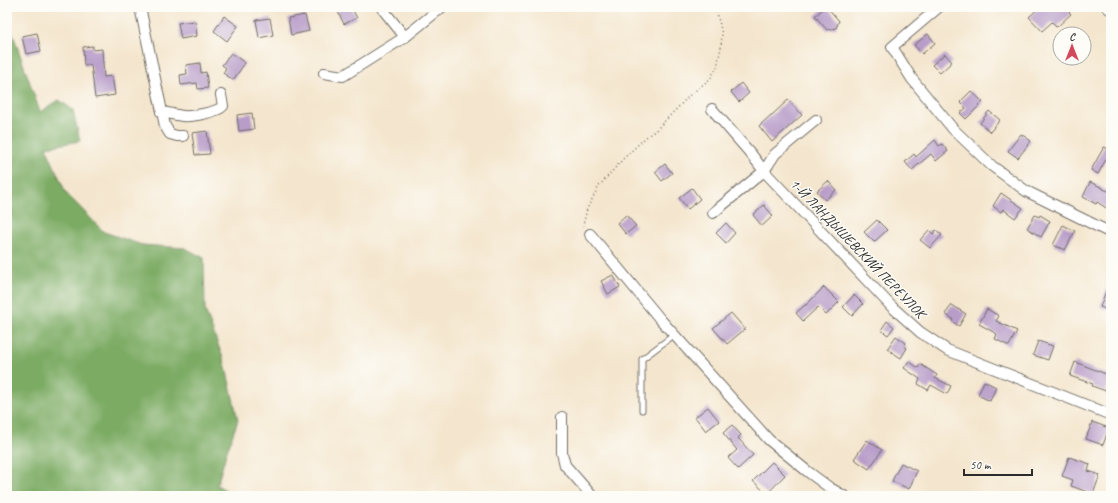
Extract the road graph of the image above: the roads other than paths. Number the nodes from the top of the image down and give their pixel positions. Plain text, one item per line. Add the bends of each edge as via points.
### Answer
1 (140, 7) edge
2 (381, 7) edge
3 (442, 7) edge
4 (939, 7) edge
5 (1107, 7) edge
6 (1111, 10) edge
7 (405, 37) junction
8 (324, 72) dead end
9 (221, 95) dead end
10 (712, 109) dead end
11 (161, 112) junction
12 (816, 120) dead end
13 (183, 136) dead end
14 (764, 171) junction
15 (713, 213) dead end
16 (1111, 233) edge
17 (590, 234) road end
18 (674, 335) junction
19 (642, 410) dead end
20 (1111, 415) edge
21 (562, 416) dead end
22 (592, 496) edge
23 (844, 496) edge

1 - 11 street
2 - 7 street
3 - 7 street
4 - 16 street via 892,47 912,79 952,129 992,166 1026,191
5 - 6 street
7 - 8 street via 343,76
9 - 11 street via 221,109 185,116
10 - 14 street, 1-Й ЛАНДЫШЕВСКИЙ ПЕРЕУЛОК
11 - 13 street via 170,134
12 - 14 street via 775,154
14 - 15 street
14 - 20 street, 1-Й ЛАНДЫШЕВСКИЙ ПЕРЕУЛОК via 891,306 920,332 948,350
17 - 18 street
18 - 19 lane via 642,359
18 - 23 street via 769,440 807,471
21 - 22 street via 562,454 565,465

